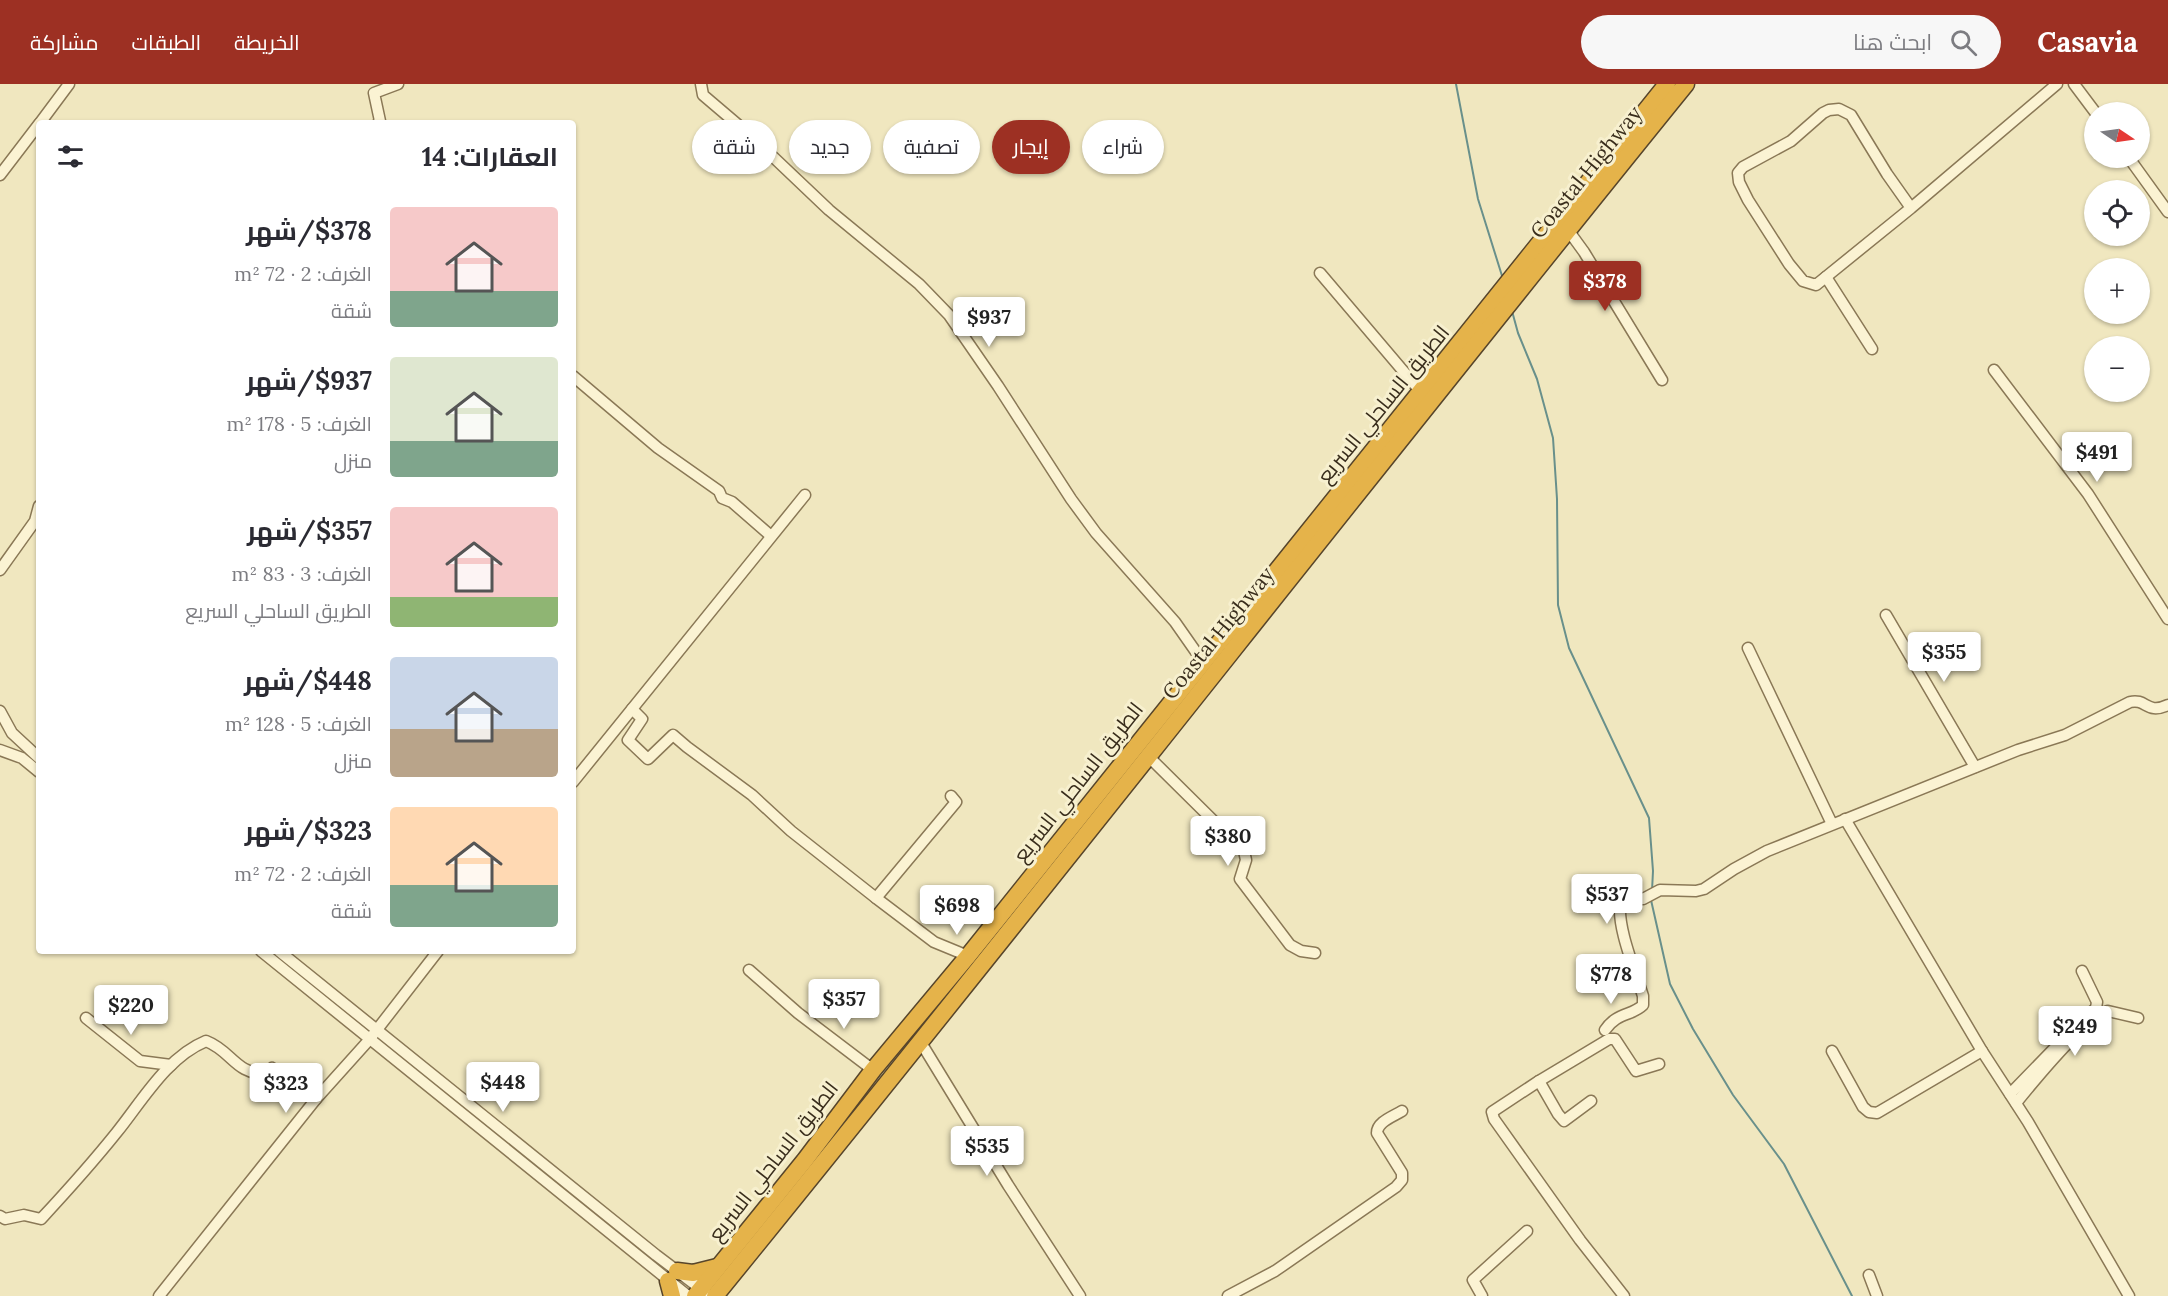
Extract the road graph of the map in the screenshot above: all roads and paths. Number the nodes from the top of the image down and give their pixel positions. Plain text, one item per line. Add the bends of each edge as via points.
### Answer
1 (69, 84) edge
2 (398, 84) edge
3 (701, 84) edge
4 (1668, 84) edge
5 (1686, 84) edge
6 (2057, 84) edge
7 (2074, 84) edge
8 (2088, 102) edge
9 (42, 120) edge
10 (380, 120) edge
11 (36, 128) edge
12 (2136, 168) edge
13 (0, 175) edge
14 (1911, 208) junction
15 (2168, 212) edge
16 (1568, 230) junction
17 (1320, 273) dead end
18 (1826, 277) junction
19 (1517, 284) junction
20 (1480, 330) junction
21 (1872, 349) dead end
22 (1994, 370) dead end
23 (576, 379) edge
24 (1662, 380) dead end
25 (1421, 392) junction
26 (805, 495) dead end
27 (36, 517) edge
28 (771, 536) junction
29 (0, 570) edge
30 (1886, 615) dead end
31 (2168, 619) edge
32 (1748, 648) dead end
33 (1203, 662) junction
34 (2168, 705) edge
35 (632, 709) junction
36 (0, 711) edge
37 (0, 750) edge
38 (36, 755) edge
39 (1148, 756) junction
40 (1975, 766) junction
41 (36, 770) edge
42 (576, 778) edge
43 (951, 796) dead end
44 (1845, 819) junction
45 (1832, 824) junction
46 (876, 897) junction
47 (1315, 953) dead end
48 (267, 954) edge
49 (280, 954) edge
50 (436, 954) edge
51 (968, 956) junction
52 (285, 963) junction
53 (749, 970) dead end
54 (2082, 971) dead end
55 (87, 1018) dead end
56 (2138, 1018) dead end
57 (377, 1029) junction
58 (1605, 1030) dead end
59 (369, 1040) junction
60 (920, 1041) junction
61 (1832, 1051) dead end
62 (1982, 1051) junction
63 (1659, 1064) dead end
64 (171, 1065) junction
65 (873, 1070) junction
66 (1539, 1081) junction
67 (445, 1084) junction
68 (438, 1095) junction
69 (2013, 1099) junction
70 (316, 1100) junction
71 (1592, 1101) dead end
72 (1402, 1111) dead end
73 (0, 1216) edge
74 (599, 1217) junction
75 (1527, 1232) dead end
76 (717, 1267) junction
77 (1869, 1275) dead end
78 (672, 1283) edge
79 (701, 1295) edge
80 (159, 1296) edge
81 (1080, 1296) edge
82 (1228, 1296) edge
83 (1482, 1296) edge
84 (1624, 1296) edge
85 (1877, 1296) edge
86 (2129, 1296) edge

1 - 9 street
2 - 10 street via 374,93
3 - 33 street via 703,96 829,210 919,284 949,315 1071,499 1175,622
4 - 19 highway, Coastal Highway
5 - 16 highway, Coastal Highway
6 - 14 street
7 - 8 street
11 - 13 street
12 - 15 street
14 - 18 street
14 - 18 street via 1851,115 1839,109 1823,113 1791,141 1743,168 1738,173 1739,182 1789,264 1809,284 1816,285
16 - 19 highway, Coastal Highway
16 - 24 street
17 - 25 street
18 - 21 street
19 - 20 highway
20 - 25 highway, الطريق الساحلي السريع
20 - 39 highway, Coastal Highway via 1274,600
22 - 31 street via 2088,494
23 - 28 street
25 - 33 highway, الطريق الساحلي السريع
26 - 28 street
27 - 29 street
28 - 35 street
30 - 40 street
32 - 45 street
33 - 51 highway, الطريق الساحلي السريع
34 - 40 street via 2159,710 2130,702 2065,735
35 - 42 street
35 - 46 street via 642,719 628,740 648,759 674,735
36 - 38 street via 12,733
37 - 41 street via 22,758
39 - 47 street via 1244,851 1246,860 1240,879 1290,945
39 - 60 highway, Coastal Highway
40 - 44 street
43 - 46 street via 956,802
44 - 45 street
44 - 62 street
45 - 58 street via 1767,851 1704,889 1660,890 1643,899 1628,897 1621,901 1621,924 1643,1005 1623,1014
46 - 51 street via 934,942
48 - 52 street
49 - 52 street
50 - 57 street
51 - 65 highway, الطريق الساحلي السريع
52 - 57 street
52 - 59 street
53 - 65 street
54 - 69 street via 2097,1002 2096,1008
55 - 64 street via 140,1061
56 - 69 street via 2108,1011 2093,1019
57 - 59 street
57 - 67 street
59 - 68 street
59 - 70 street
60 - 79 highway, Coastal Highway
60 - 81 street
61 - 62 street via 1863,1107 1877,1113
62 - 69 street
63 - 66 street via 1636,1071 1615,1039 1609,1039
64 - 70 street via 206,1041 245,1071 266,1074 272,1068
64 - 73 street via 41,1219 24,1215 5,1220
65 - 76 highway, الطريق الساحلي السريع
66 - 71 street via 1564,1121
66 - 84 street via 1492,1112 1494,1119
67 - 68 street
67 - 74 street
68 - 74 street
69 - 86 street
70 - 80 street
72 - 82 street via 1376,1129 1402,1173 1396,1187 1275,1271
74 - 78 street
75 - 83 street via 1473,1280
76 - 78 highway
76 - 79 highway, الطريق الساحلي السريع
77 - 85 street
78 - 79 street

